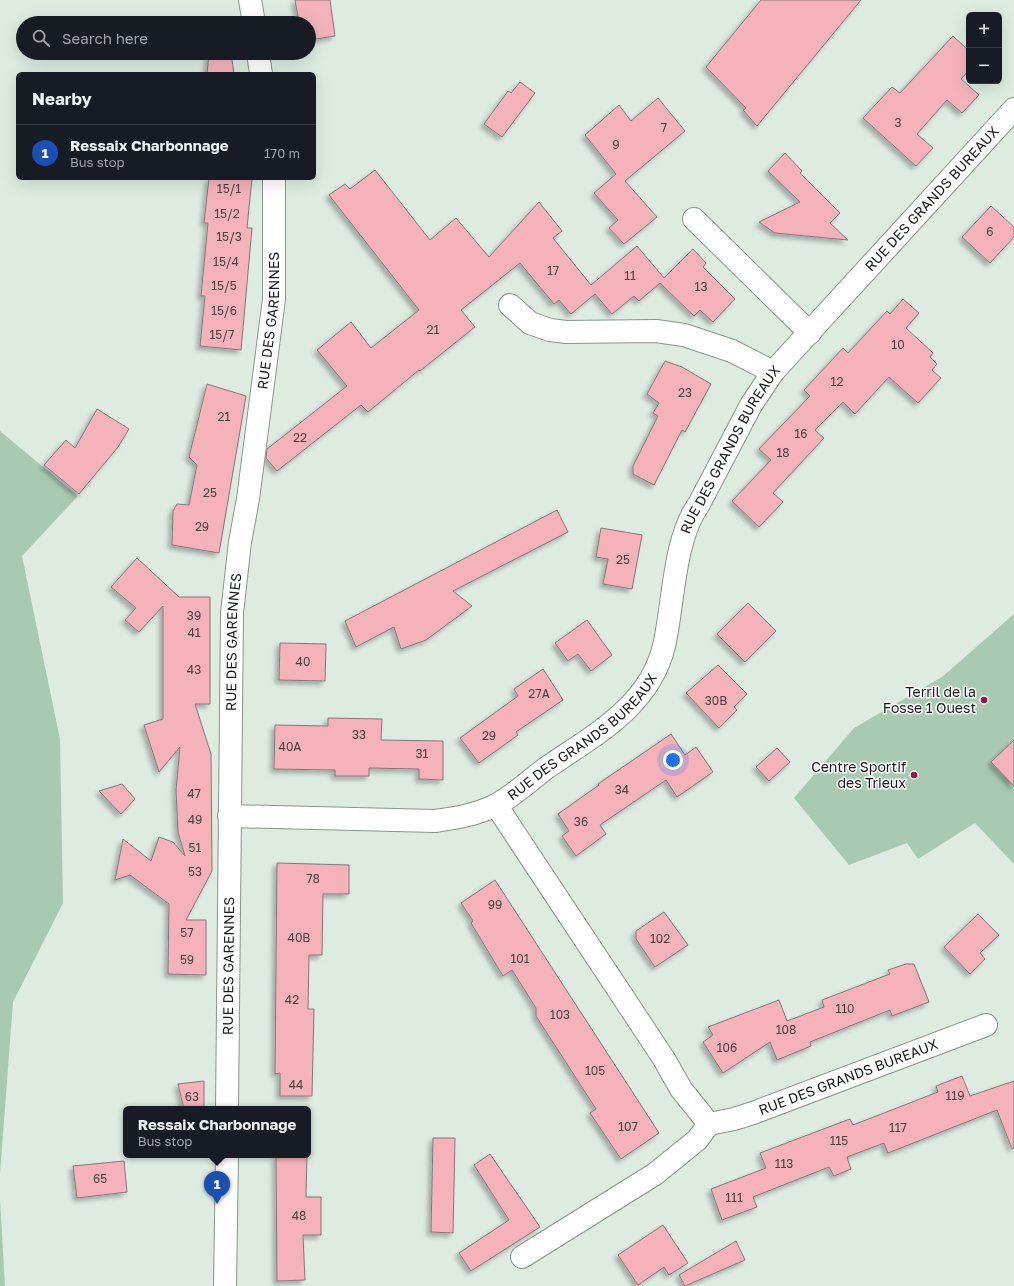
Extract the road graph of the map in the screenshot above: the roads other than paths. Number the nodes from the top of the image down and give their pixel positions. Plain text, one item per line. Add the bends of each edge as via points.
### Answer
1 (250, 0) edge
2 (253, 16) edge
3 (259, 60) edge
4 (261, 72) edge
5 (1014, 109) edge
6 (274, 180) edge
7 (694, 219) dead end
8 (510, 305) dead end
9 (810, 333) junction
10 (773, 372) junction
11 (496, 805) junction
12 (229, 816) junction
13 (986, 1025) dead end
14 (227, 1106) edge
15 (709, 1124) junction
16 (227, 1158) edge
17 (522, 1256) dead end
18 (225, 1286) edge

1 - 2 street
3 - 4 street
5 - 9 street, RUE DES GRANDS BUREAUX
6 - 12 street, RUE DES GARENNES via 274,299 232,613
7 - 9 street
8 - 10 street via 530,323 550,330 656,331 684,335 732,351
9 - 10 street, RUE DES GRANDS BUREAUX
10 - 11 street, RUE DES GRANDS BUREAUX via 751,405 699,504 689,517 679,556 664,647 654,672 637,700 616,720
11 - 12 street, RUE DES GRANDS BUREAUX via 467,817 435,821
11 - 15 street, RUE DES GRANDS BUREAUX via 664,1059 681,1089
12 - 14 street, RUE DES GARENNES
13 - 15 street, RUE DES GRANDS BUREAUX via 753,1113
15 - 17 street via 697,1140 655,1174
16 - 18 street

